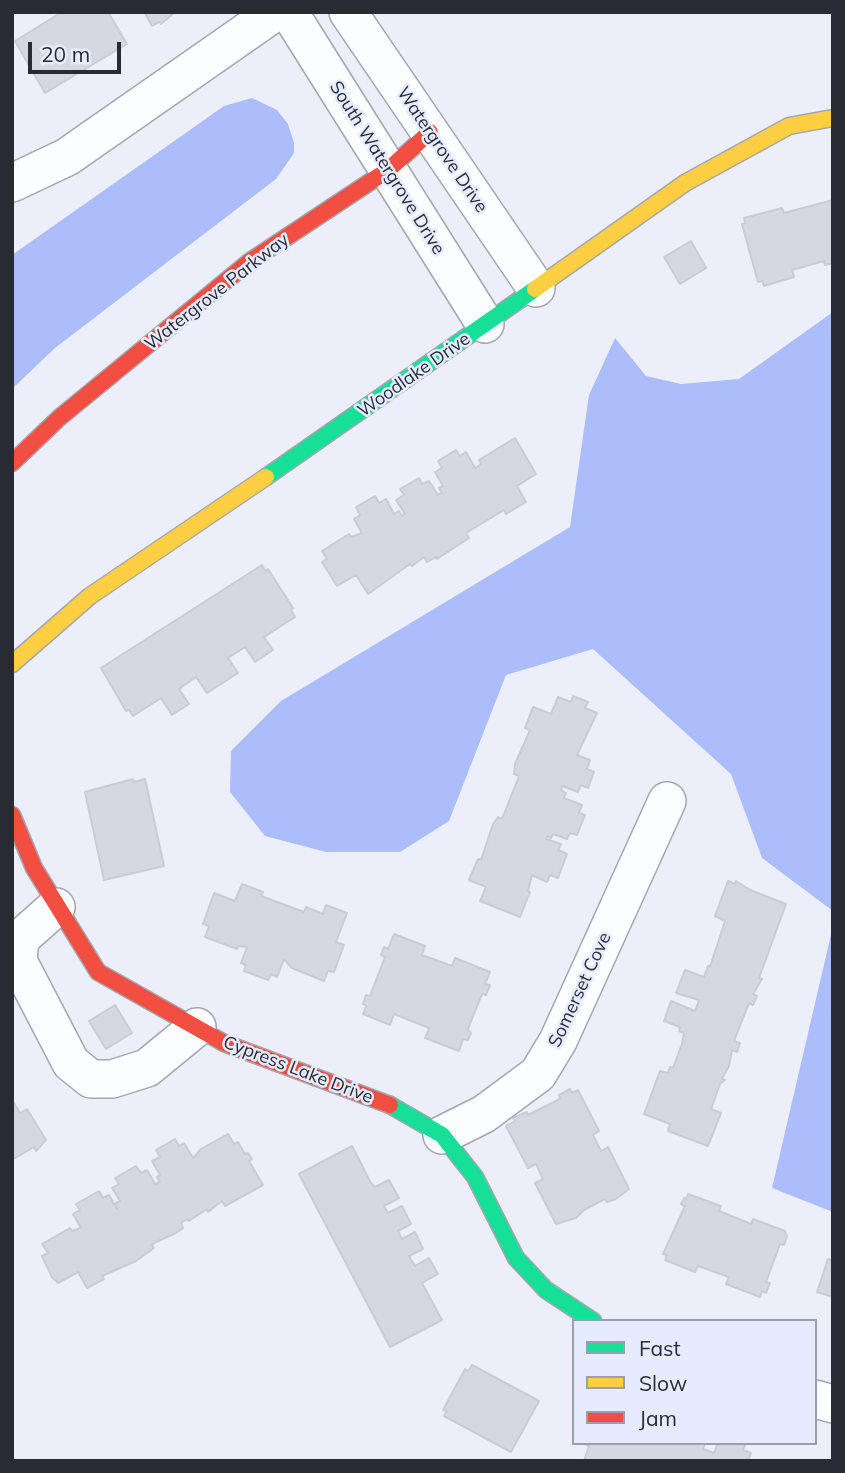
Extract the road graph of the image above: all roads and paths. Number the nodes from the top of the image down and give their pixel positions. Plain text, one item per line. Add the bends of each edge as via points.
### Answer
1 (275, 12) edge
2 (289, 12) edge
3 (348, 12) edge
4 (833, 118) edge
5 (430, 132) junction
6 (388, 170) junction
7 (12, 183) edge
8 (536, 288) junction
9 (485, 324) junction
10 (12, 463) edge
11 (12, 664) edge
12 (667, 801) dead end
13 (12, 815) edge
14 (56, 907) junction
15 (197, 1027) junction
16 (442, 1135) junction
17 (590, 1319) edge

1 - 7 street via 66,157
2 - 6 street, South Watergrove Drive
3 - 5 street, Watergrove Drive
4 - 8 street, Woodlake Drive via 789,126 685,183
5 - 6 street, Watergrove Parkway
5 - 8 street, Watergrove Drive
6 - 9 street, South Watergrove Drive
6 - 10 street, Watergrove Parkway via 249,262 59,418
8 - 9 street, Woodlake Drive
9 - 11 street, Woodlake Drive via 90,596
12 - 16 street, Somerset Cove via 558,1041 538,1074 484,1114
13 - 14 street, Cypress Lake Drive
14 - 15 street, Cypress Lake Drive via 98,972
14 - 15 street via 20,939 18,961 71,1063 91,1079 112,1079 147,1068
15 - 16 street, Cypress Lake Drive via 224,1043 395,1107
16 - 17 street, Cypress Lake Drive via 475,1177 516,1258 546,1290

